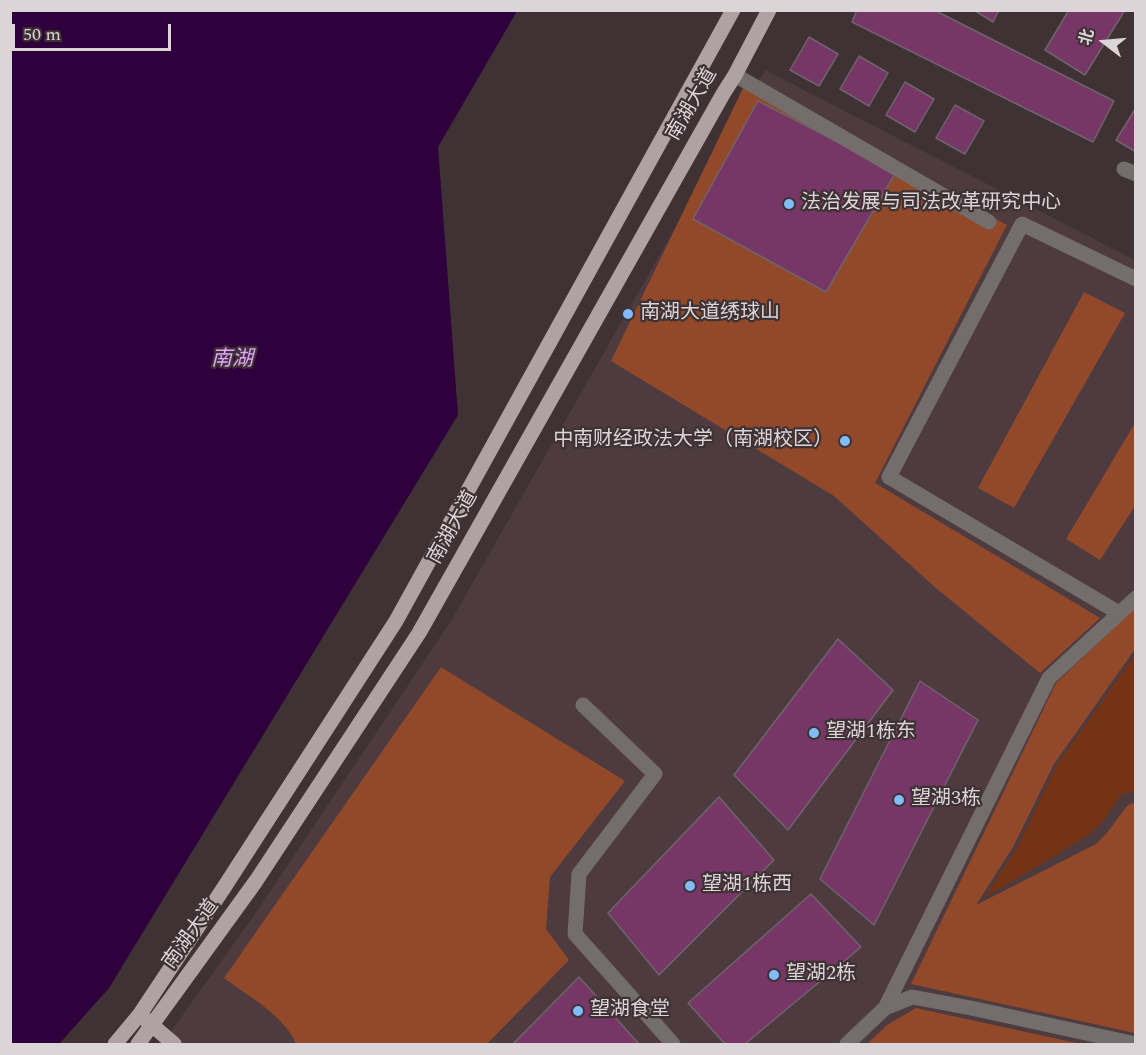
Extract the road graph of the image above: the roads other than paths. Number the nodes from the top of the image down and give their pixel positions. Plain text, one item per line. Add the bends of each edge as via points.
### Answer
1 (733, 10) edge
2 (769, 10) edge
3 (735, 75) junction
4 (989, 222) dead end
5 (1136, 279) edge
6 (1136, 598) edge
7 (1119, 613) junction
8 (583, 705) dead end
9 (885, 1008) junction
10 (140, 1014) junction
11 (152, 1026) junction
12 (115, 1044) edge
13 (138, 1044) edge
14 (174, 1044) edge
15 (673, 1044) edge
16 (847, 1044) edge
17 (1136, 1044) edge

1 - 10 main road, 南湖大道 via 396,621
2 - 3 main road, 南湖大道
3 - 4 street
3 - 11 main road, 南湖大道 via 419,633 256,881
5 - 7 street via 1022,224 889,477
6 - 7 street
7 - 9 street via 1049,678
8 - 15 street via 655,774 579,874 575,934
9 - 16 street
9 - 17 street via 912,997
10 - 11 main road
10 - 12 main road, 南湖大道
11 - 13 main road, 南湖大道
11 - 14 main road

